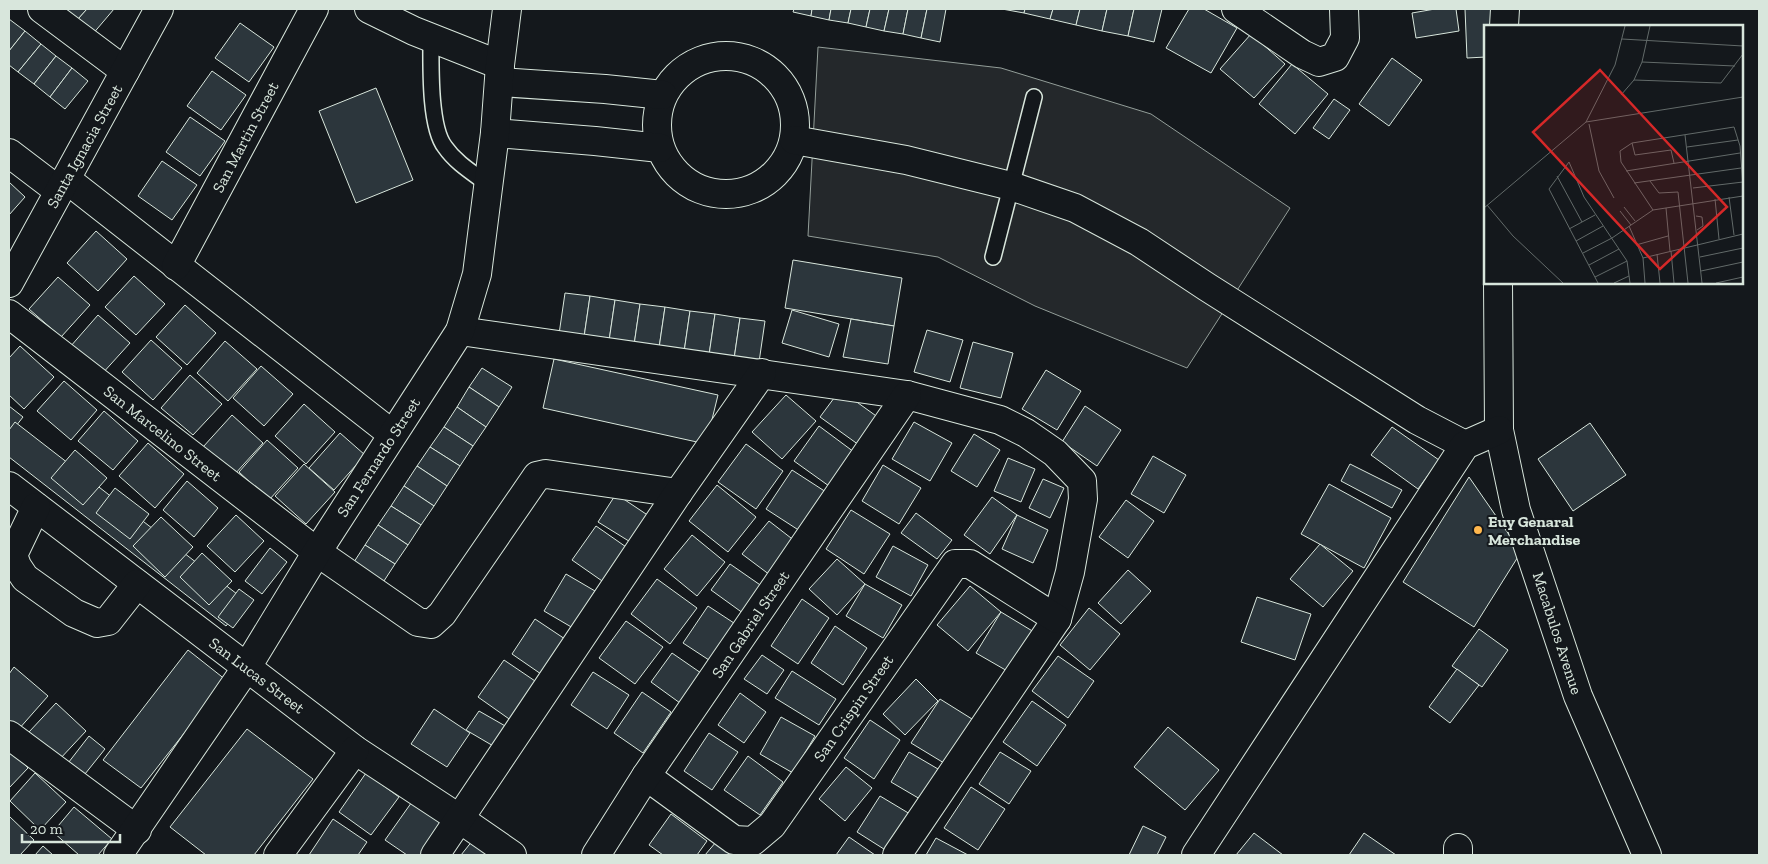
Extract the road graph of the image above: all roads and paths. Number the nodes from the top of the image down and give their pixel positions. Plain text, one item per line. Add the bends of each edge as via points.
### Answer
1 (42, 9) edge
2 (159, 9) edge
3 (314, 9) edge
4 (369, 9) edge
5 (507, 9) edge
6 (1236, 9) edge
7 (1344, 9) edge
8 (1505, 9) edge
9 (1504, 25) edge
10 (431, 38) junction
11 (124, 71) junction
12 (499, 73) junction
13 (663, 95) junction
14 (1034, 97) dead end
15 (495, 133) junction
16 (794, 140) junction
17 (660, 148) junction
18 (9, 153) edge
19 (489, 184) junction
20 (62, 185) junction
21 (1011, 186) junction
22 (994, 257) dead end
23 (176, 266) junction
24 (9, 283) edge
25 (1498, 284) edge
26 (9, 314) edge
27 (460, 331) junction
28 (762, 373) junction
29 (907, 395) junction
30 (1499, 430) junction
31 (392, 434) junction
32 (1465, 445) junction
33 (9, 486) edge
34 (678, 493) junction
35 (36, 507) junction
36 (317, 552) junction
37 (137, 584) junction
38 (1057, 619) junction
39 (247, 667) junction
40 (9, 735) edge
41 (355, 750) junction
42 (646, 776) junction
43 (460, 819) junction
44 (137, 830) junction
45 (118, 855) edge
46 (278, 855) edge
47 (435, 855) edge
48 (512, 855) edge
49 (596, 855) edge
50 (897, 855) edge
51 (1196, 855) edge
52 (1647, 855) edge

1 - 11 street
2 - 11 street, Santa Ignacia Street
3 - 23 street, San Martin Street
4 - 10 street
5 - 12 street, San Fernardo Street
6 - 7 street via 1319,62 1336,57 1346,38
8 - 9 street
10 - 12 street
10 - 19 lane via 431,84 435,120 443,146
11 - 20 street, Santa Ignacia Street
12 - 13 street
12 - 15 street, San Fernardo Street
13 - 16 street via 677,76 697,62 720,56 744,58 766,68 784,88 791,100 795,119
13 - 17 street via 657,113
14 - 21 lane
15 - 17 street
15 - 19 street, San Fernardo Street
16 - 17 street via 785,162 769,180 748,192 727,195 705,192 685,183 670,168
16 - 21 street via 906,160
18 - 20 street
19 - 27 street, San Fernardo Street via 477,274
20 - 23 street
20 - 24 street, Santa Ignacia Street
21 - 22 lane
21 - 32 street via 1075,208 1139,242 1417,420
23 - 31 street
25 - 30 street, Macabulos Avenue
26 - 36 street, San Marcelino Street
27 - 28 street
27 - 31 street, San Fernardo Street
28 - 29 street
28 - 34 street
29 - 38 street via 1000,420 1055,453 1082,481 1083,499 1070,572
29 - 42 street, San Gabriel Street
30 - 32 street
30 - 52 street, Macabulos Avenue via 1516,510 1578,696
31 - 36 street, San Fernardo Street
32 - 51 street
33 - 35 street, San Lucas Street
34 - 36 street, San Marcelino Street via 546,474 537,476 442,614 431,624 418,622
34 - 43 street
35 - 37 street, San Lucas Street
35 - 37 street via 13,555 26,578 74,613 97,623 108,621
36 - 39 street, San Fernardo Street
37 - 39 street, San Lucas Street
38 - 42 street, San Crispin Street via 970,564 954,564 772,825 753,841 734,840
38 - 50 street
39 - 41 street, San Lucas Street
39 - 44 street, San Fernardo Street
40 - 44 street
41 - 43 street, San Lucas Street
41 - 46 street
42 - 49 street, San Gabriel Street
43 - 47 street
43 - 48 street, San Lucas Street
44 - 45 street, San Fernardo Street

